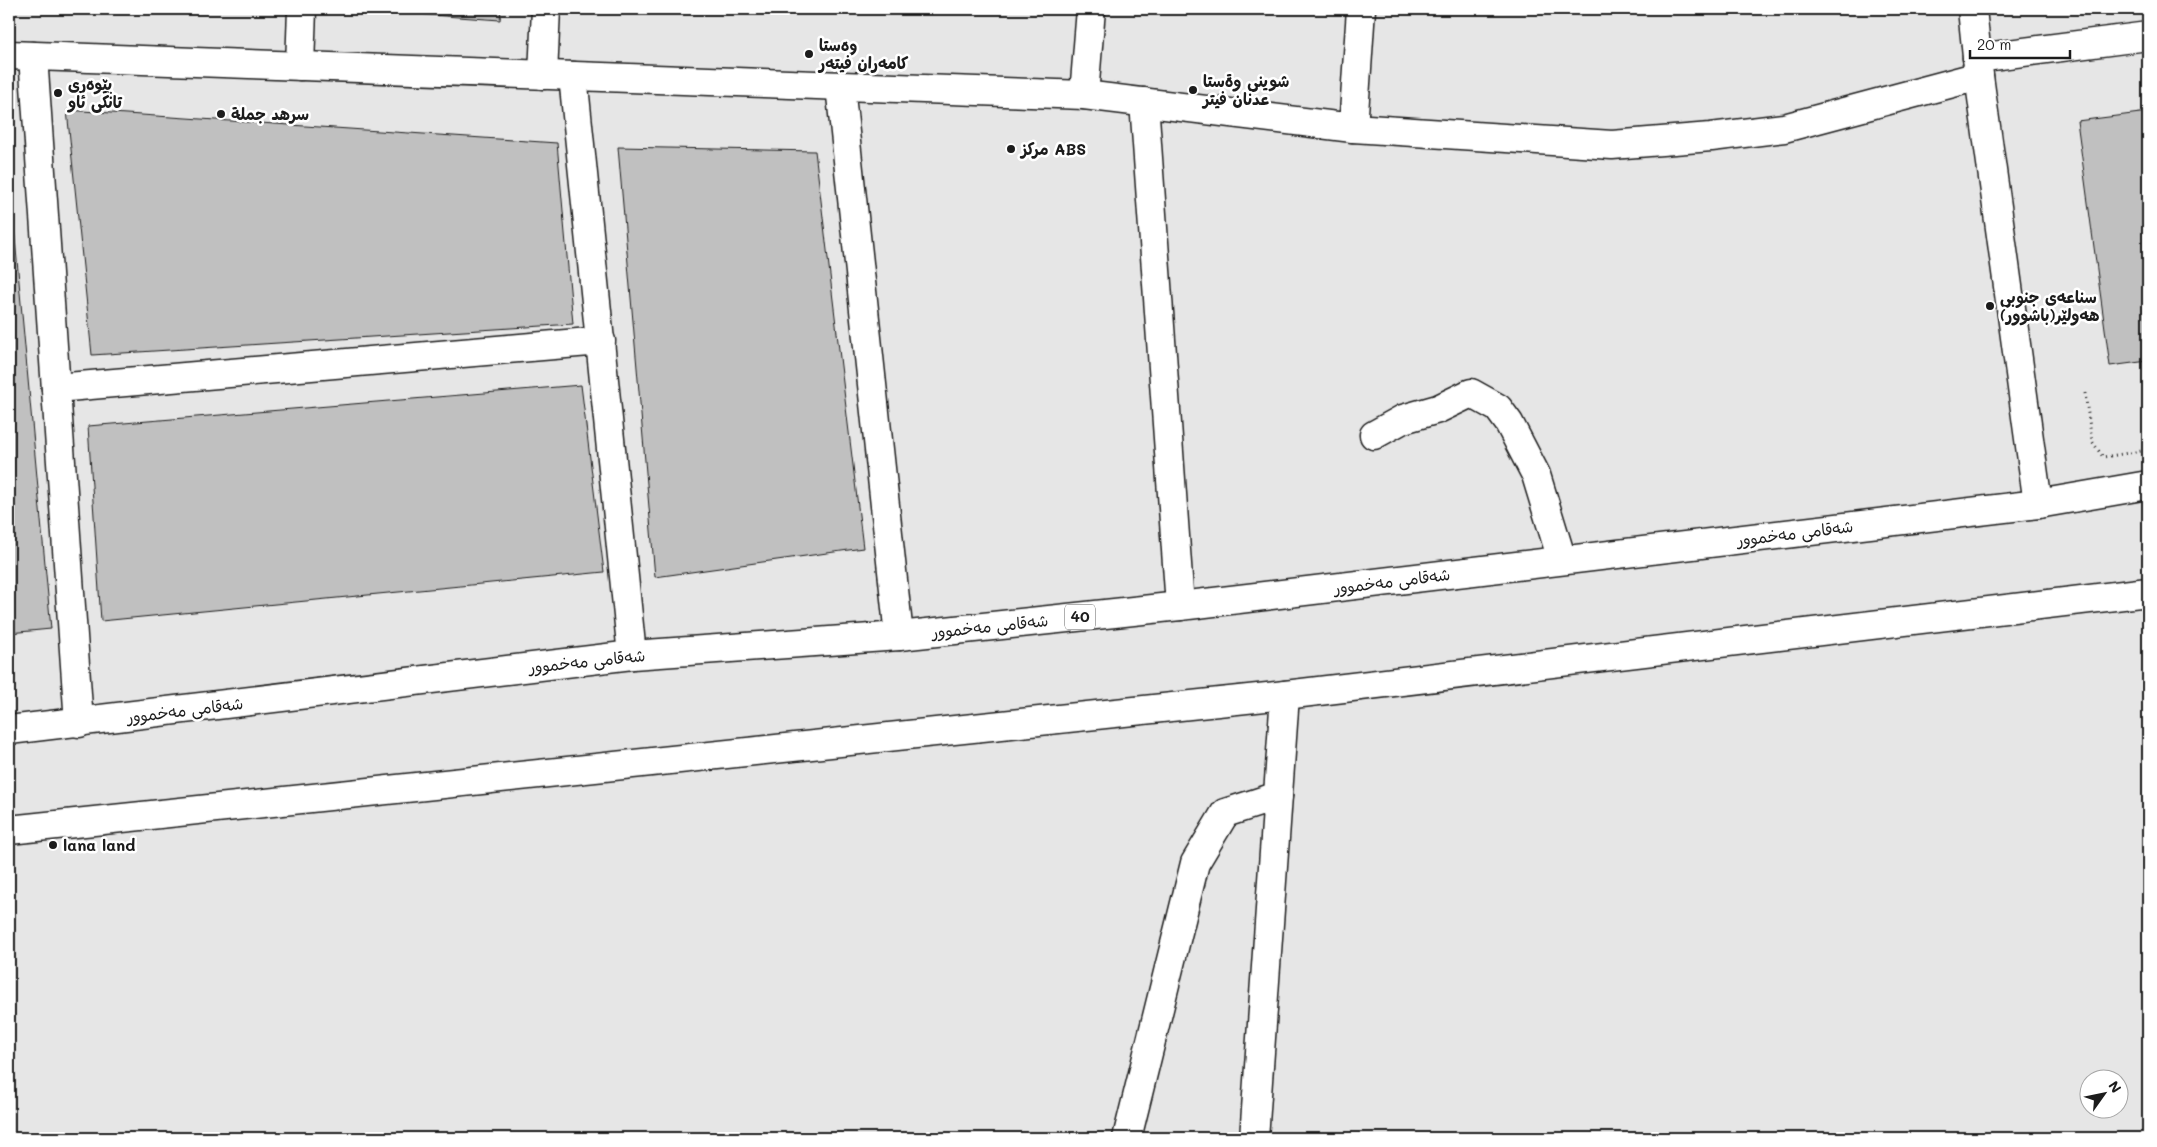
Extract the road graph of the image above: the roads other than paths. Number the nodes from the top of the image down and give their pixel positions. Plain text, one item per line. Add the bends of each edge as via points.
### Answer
1 (302, 9) edge
2 (546, 9) edge
3 (1091, 9) edge
4 (1361, 9) edge
5 (1972, 9) edge
6 (2148, 36) edge
7 (21, 55) edge
8 (300, 66) junction
9 (1978, 67) junction
10 (543, 75) junction
11 (573, 76) junction
12 (840, 86) junction
13 (1084, 95) junction
14 (1144, 102) junction
15 (1353, 128) junction
16 (601, 341) junction
17 (56, 388) junction
18 (1374, 435) dead end
19 (2148, 485) edge
20 (2038, 504) junction
21 (1562, 560) junction
22 (2148, 592) edge
23 (1180, 606) junction
24 (899, 636) junction
25 (632, 656) junction
26 (1285, 695) junction
27 (79, 723) junction
28 (9, 730) edge
29 (1278, 796) junction
30 (9, 830) edge
31 (1127, 1138) edge
32 (1254, 1138) edge

1 - 8 main road
2 - 10 main road
3 - 13 main road
4 - 15 main road
5 - 9 main road
6 - 9 main road
7 - 8 main road
7 - 17 main road
8 - 10 main road
9 - 15 main road via 1784,128 1711,137 1612,144
9 - 20 main road
10 - 11 main road
11 - 12 main road
11 - 16 main road
12 - 13 main road
12 - 24 main road
13 - 14 main road
14 - 15 main road
14 - 23 main road
16 - 17 main road
16 - 25 main road
17 - 27 main road
18 - 21 main road via 1403,418 1438,409 1472,393 1498,408 1536,475
19 - 20 main road, شەقامی مەخموور / 40
20 - 21 main road, شەقامی مەخموور / 40
21 - 23 main road, شەقامی مەخموور / 40
22 - 26 main road
23 - 24 main road, شەقامی مەخموور / 40
24 - 25 main road, شەقامی مەخموور / 40
25 - 27 main road, شەقامی مەخموور / 40
26 - 29 main road
26 - 30 main road
27 - 28 main road, شەقامی مەخموور / 40
29 - 31 main road via 1225,813 1195,862
29 - 32 main road

